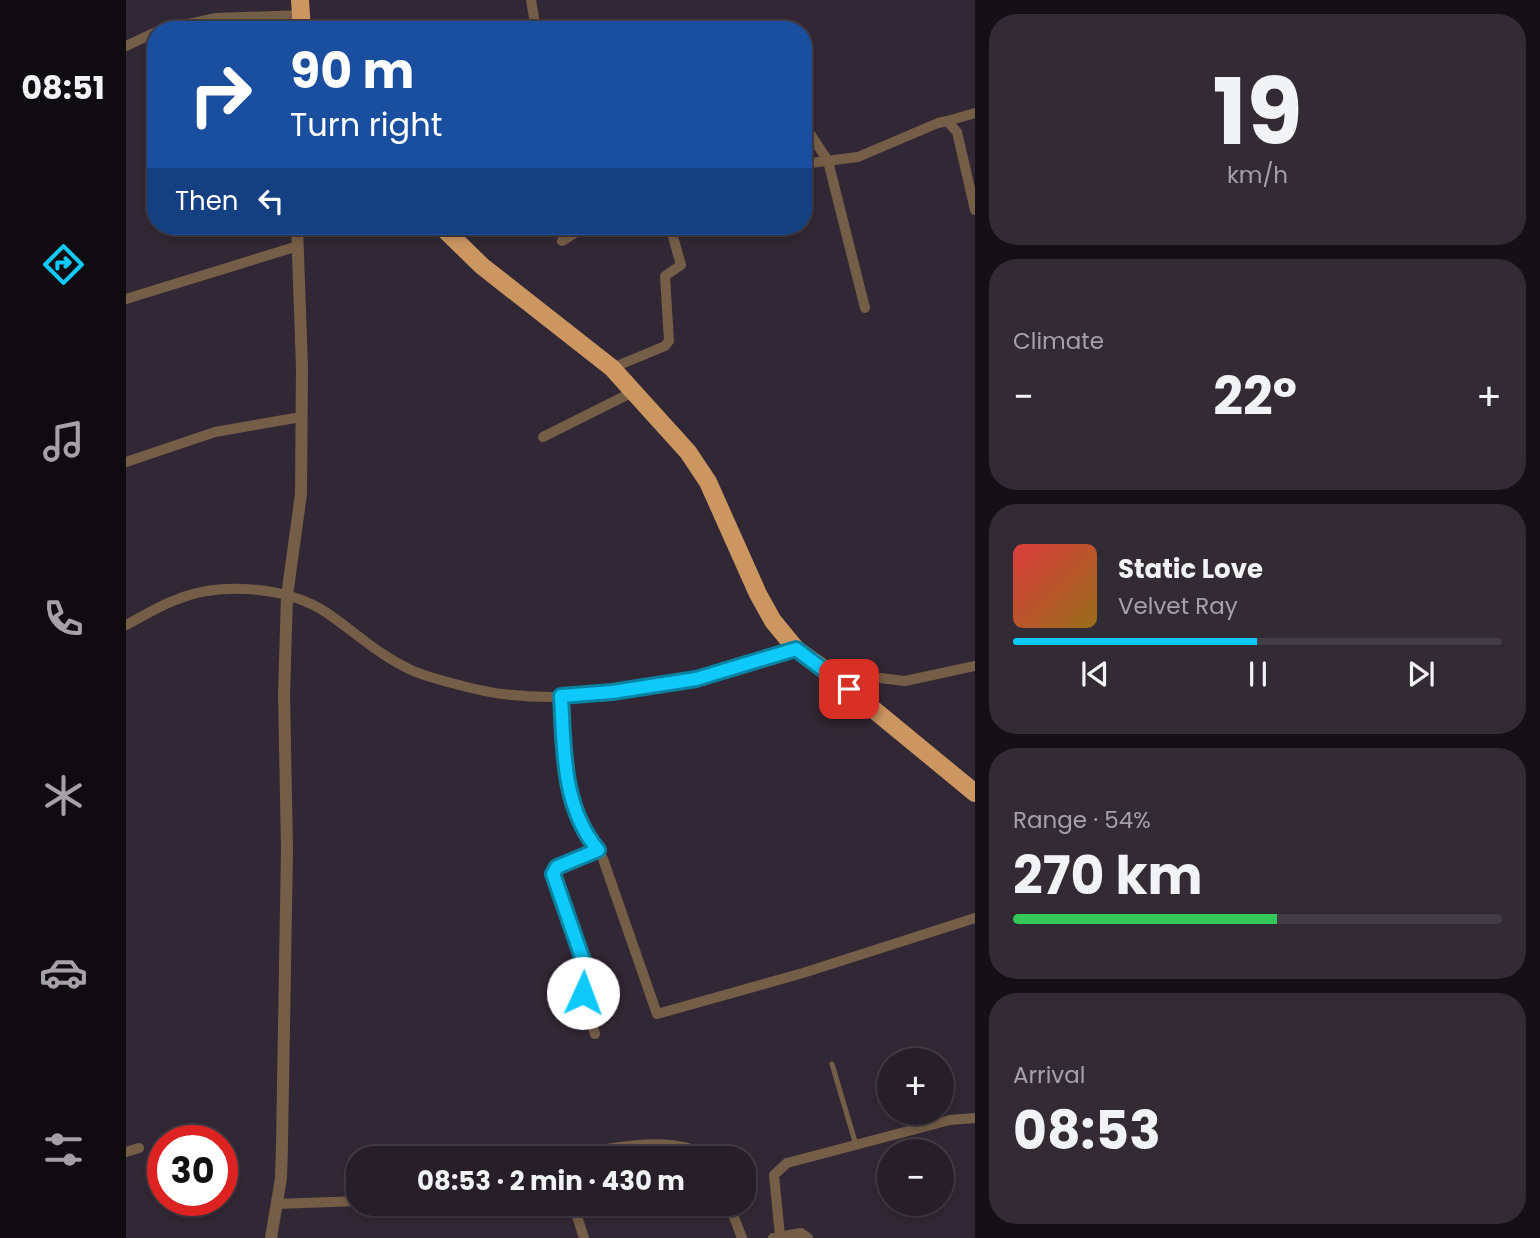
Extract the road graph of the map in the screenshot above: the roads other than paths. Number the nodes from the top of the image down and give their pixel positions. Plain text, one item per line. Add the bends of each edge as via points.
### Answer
1 (531, 0) edge
2 (301, 15) edge
3 (202, 21) edge
4 (534, 21) edge
5 (147, 36) edge
6 (126, 46) edge
7 (975, 113) edge
8 (947, 121) junction
9 (812, 137) edge
10 (828, 161) junction
11 (812, 163) edge
12 (975, 210) edge
13 (297, 235) edge
14 (449, 235) edge
15 (572, 235) edge
16 (673, 235) edge
17 (562, 242) dead end
18 (298, 246) junction
19 (126, 299) edge
20 (865, 308) dead end
21 (612, 368) junction
22 (633, 392) junction
23 (301, 417) junction
24 (543, 437) dead end
25 (126, 461) edge
26 (287, 596) junction
27 (126, 625) edge
28 (796, 649) junction
29 (975, 666) edge
30 (828, 672) junction
31 (561, 696) junction
32 (975, 793) edge
33 (598, 850) junction
34 (975, 918) edge
35 (595, 1034) dead end
36 (832, 1064) dead end
37 (975, 1118) edge
38 (856, 1145) junction
39 (645, 1146) edge
40 (679, 1146) edge
41 (139, 1148) dead end
42 (126, 1152) edge
43 (346, 1201) edge
44 (276, 1204) junction
45 (577, 1216) edge
46 (734, 1216) edge
47 (776, 1237) edge
48 (271, 1238) edge
49 (584, 1238) edge
50 (742, 1238) edge
51 (808, 1238) edge

1 - 4 street
2 - 3 street
5 - 6 street
7 - 8 street
8 - 10 street via 858,157
8 - 12 street via 957,132
9 - 10 street
10 - 11 street
10 - 20 street
13 - 18 street
14 - 21 highway via 482,267
15 - 17 street
16 - 21 street via 681,265 665,276 669,341
18 - 19 street
18 - 23 street
21 - 22 highway
22 - 24 street
22 - 28 highway via 688,452 708,482 758,594
23 - 25 street via 215,432
23 - 26 street via 301,494
26 - 27 street via 230,589 201,593 174,600
26 - 31 street via 325,612 412,671 503,694
26 - 44 street via 282,1145
28 - 30 highway
28 - 31 street via 696,679
29 - 30 street via 905,681
30 - 32 highway
31 - 33 street via 566,774 586,833
33 - 34 street via 657,1014
33 - 35 street via 557,867 553,874 592,986 583,993
36 - 38 lane
37 - 38 street via 950,1120
38 - 47 street via 799,1159 779,1169 774,1175
39 - 40 street
41 - 42 street
43 - 44 street
44 - 48 street
45 - 49 street
46 - 50 street
47 - 51 street via 801,1233

